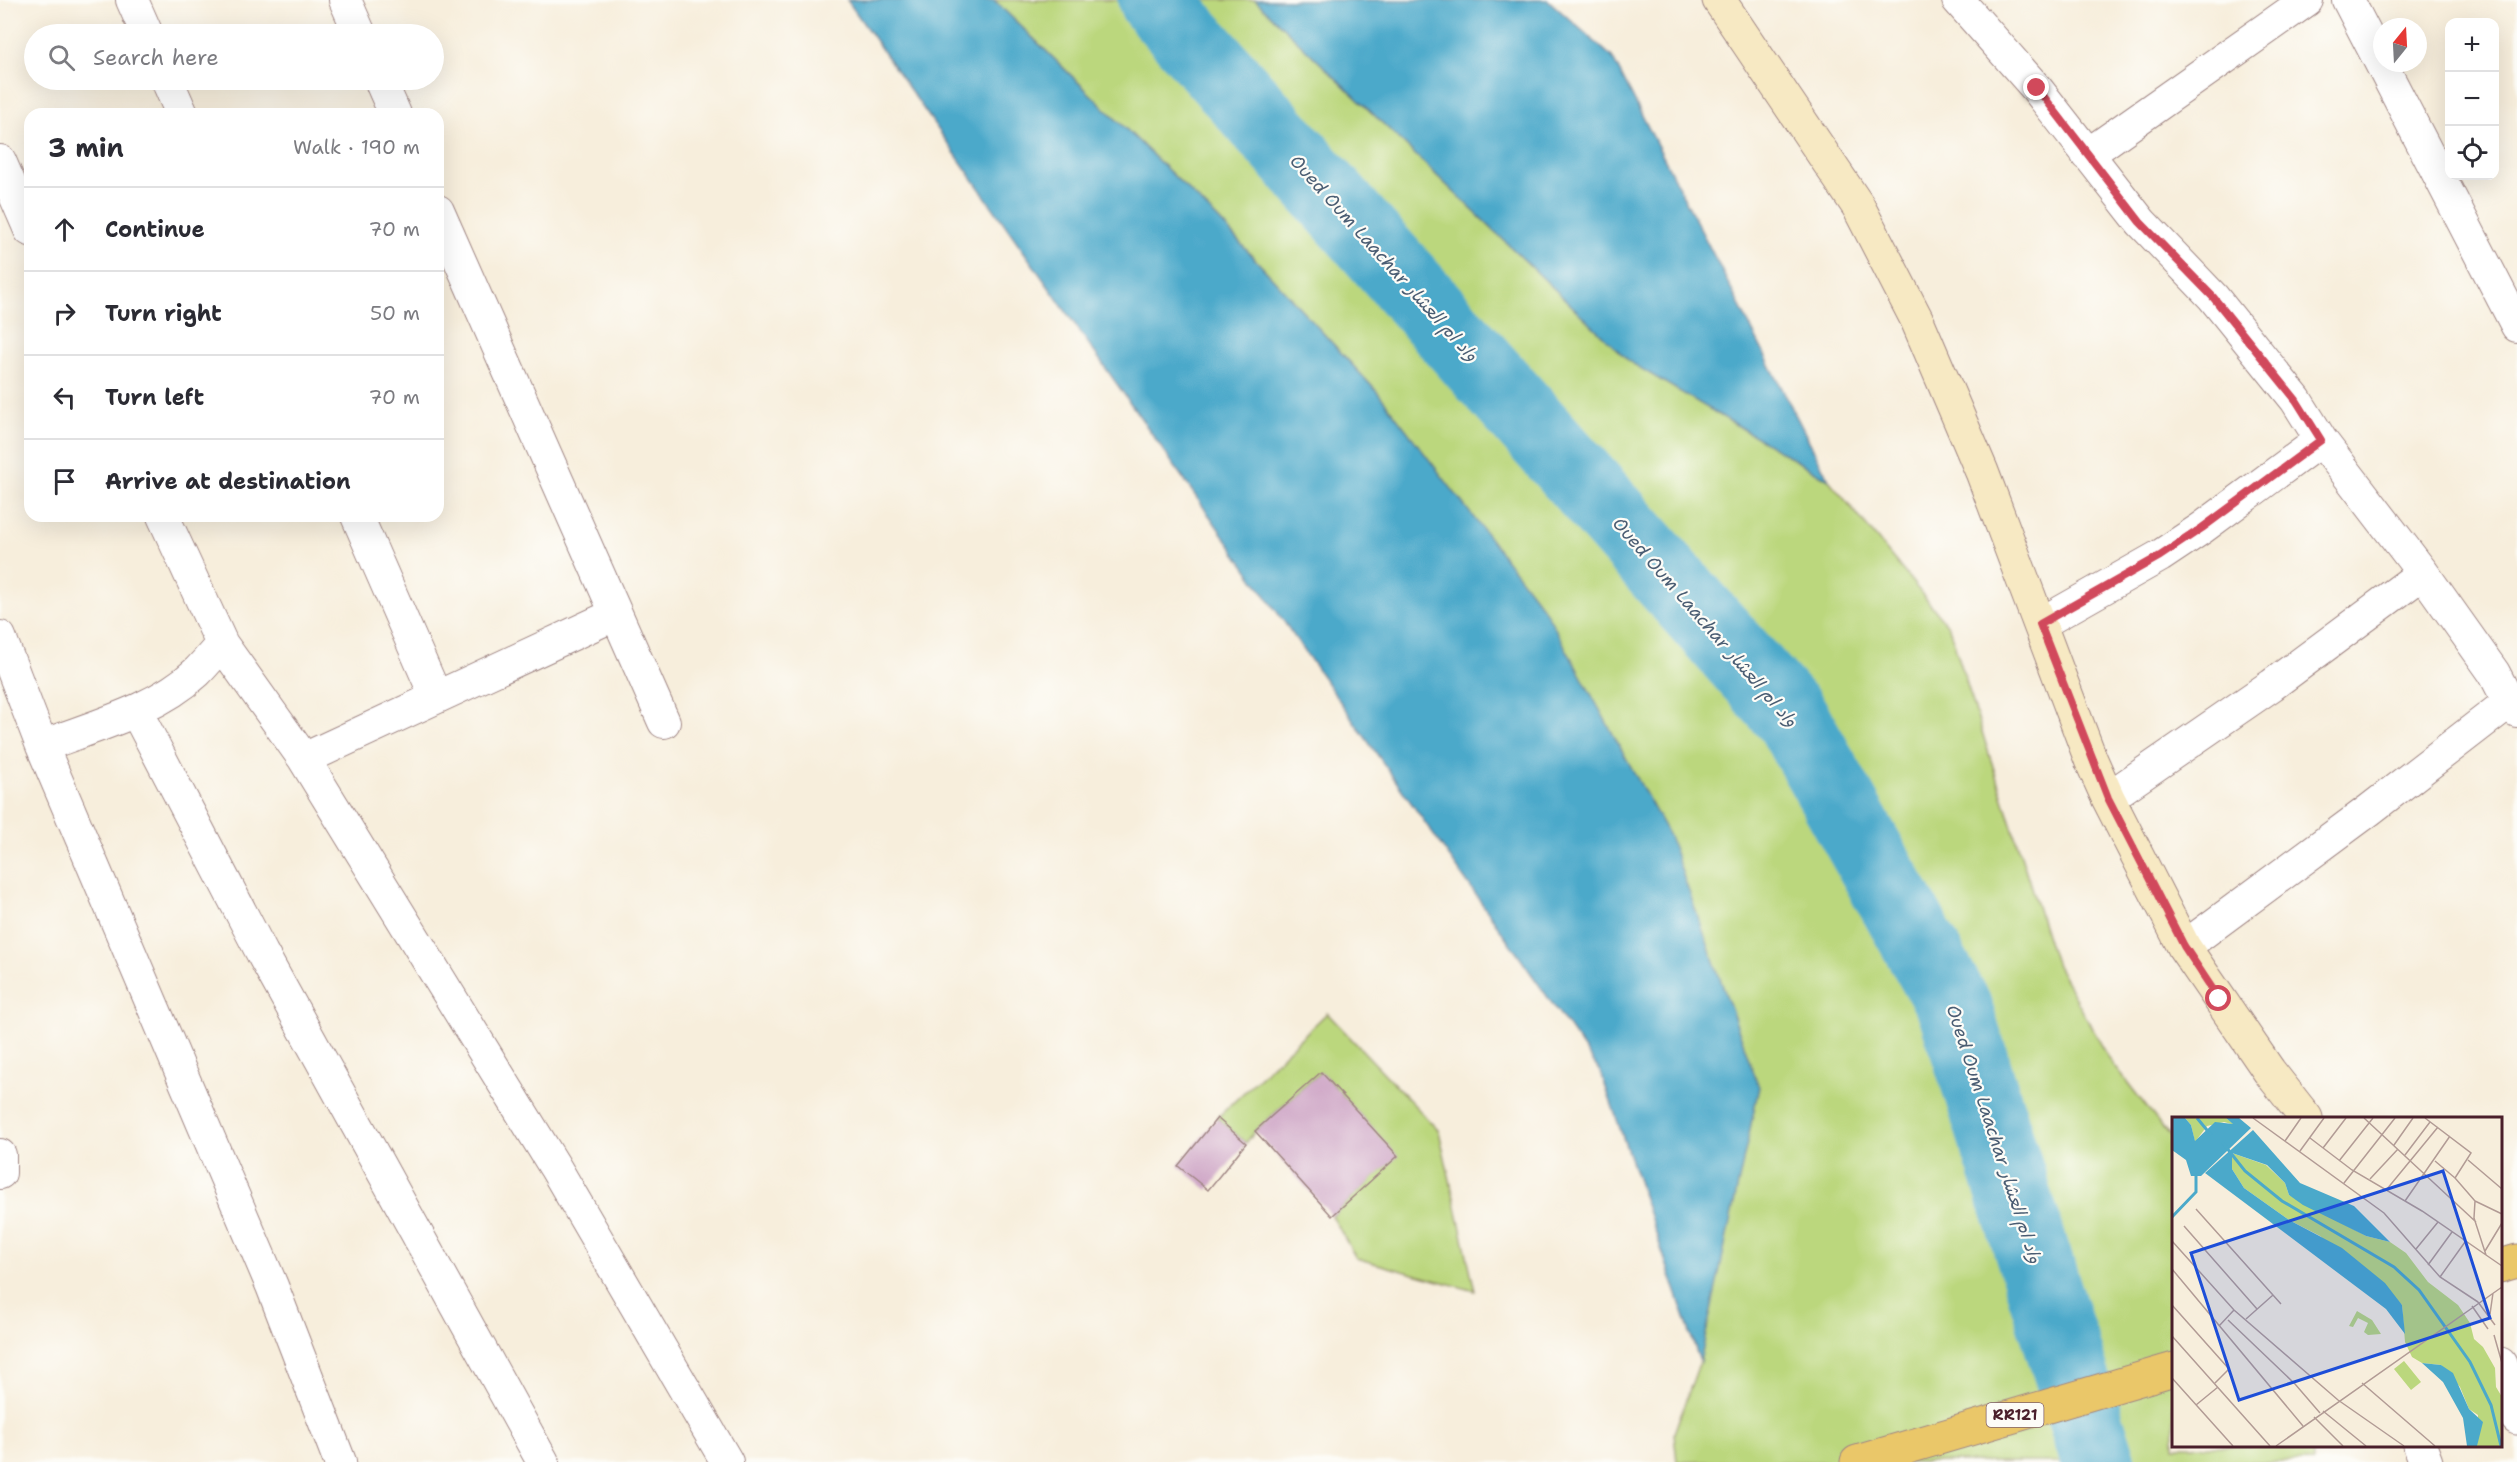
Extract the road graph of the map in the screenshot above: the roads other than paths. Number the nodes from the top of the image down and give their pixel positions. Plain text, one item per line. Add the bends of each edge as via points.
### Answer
1 (132, 0) edge
2 (345, 0) edge
3 (1719, 0) edge
4 (1958, 0) edge
5 (2307, 0) edge
6 (2348, 0) edge
7 (143, 24) edge
8 (356, 24) edge
9 (171, 90) edge
10 (384, 90) edge
11 (179, 108) edge
12 (392, 108) edge
13 (2087, 155) junction
14 (0, 161) edge
15 (24, 216) edge
16 (444, 225) edge
17 (2517, 326) edge
18 (2321, 440) junction
19 (166, 522) edge
20 (360, 522) edge
21 (2423, 573) junction
22 (616, 614) junction
23 (2040, 624) junction
24 (0, 637) edge
25 (222, 644) junction
26 (436, 697) junction
27 (2513, 707) edge
28 (136, 711) junction
29 (664, 722) dead end
30 (42, 746) junction
31 (303, 759) junction
32 (2108, 798) junction
33 (2184, 946) junction
34 (2304, 1117) edge
35 (0, 1155) edge
36 (0, 1173) edge
37 (2517, 1262) edge
38 (2502, 1266) edge
39 (2172, 1370) edge
40 (2502, 1370) edge
41 (2517, 1418) edge
42 (2421, 1447) edge
43 (340, 1462) edge
44 (543, 1462) edge
45 (728, 1462) edge
46 (1857, 1462) edge
47 (2426, 1462) edge

1 - 7 street
2 - 8 street
3 - 23 main road via 1858,206 1906,300 1982,472
4 - 13 street via 2037,88
5 - 13 street
6 - 17 street
9 - 11 street
10 - 12 street
13 - 18 street via 2140,222 2213,297 2296,400
14 - 15 street
16 - 22 street
18 - 21 street
18 - 23 street via 2168,550
19 - 25 street
20 - 26 street
21 - 27 street via 2494,673
21 - 32 street via 2272,685
22 - 26 street
22 - 29 street
23 - 32 main road
24 - 30 street
25 - 28 street via 197,672
25 - 31 street
26 - 31 street
27 - 33 street
28 - 30 street
28 - 44 street via 262,953
30 - 43 street via 272,1286
31 - 45 street via 555,1167
32 - 33 main road
33 - 34 main road
35 - 36 street
37 - 38 main road
39 - 46 main road, RR121
40 - 41 street
42 - 47 street

